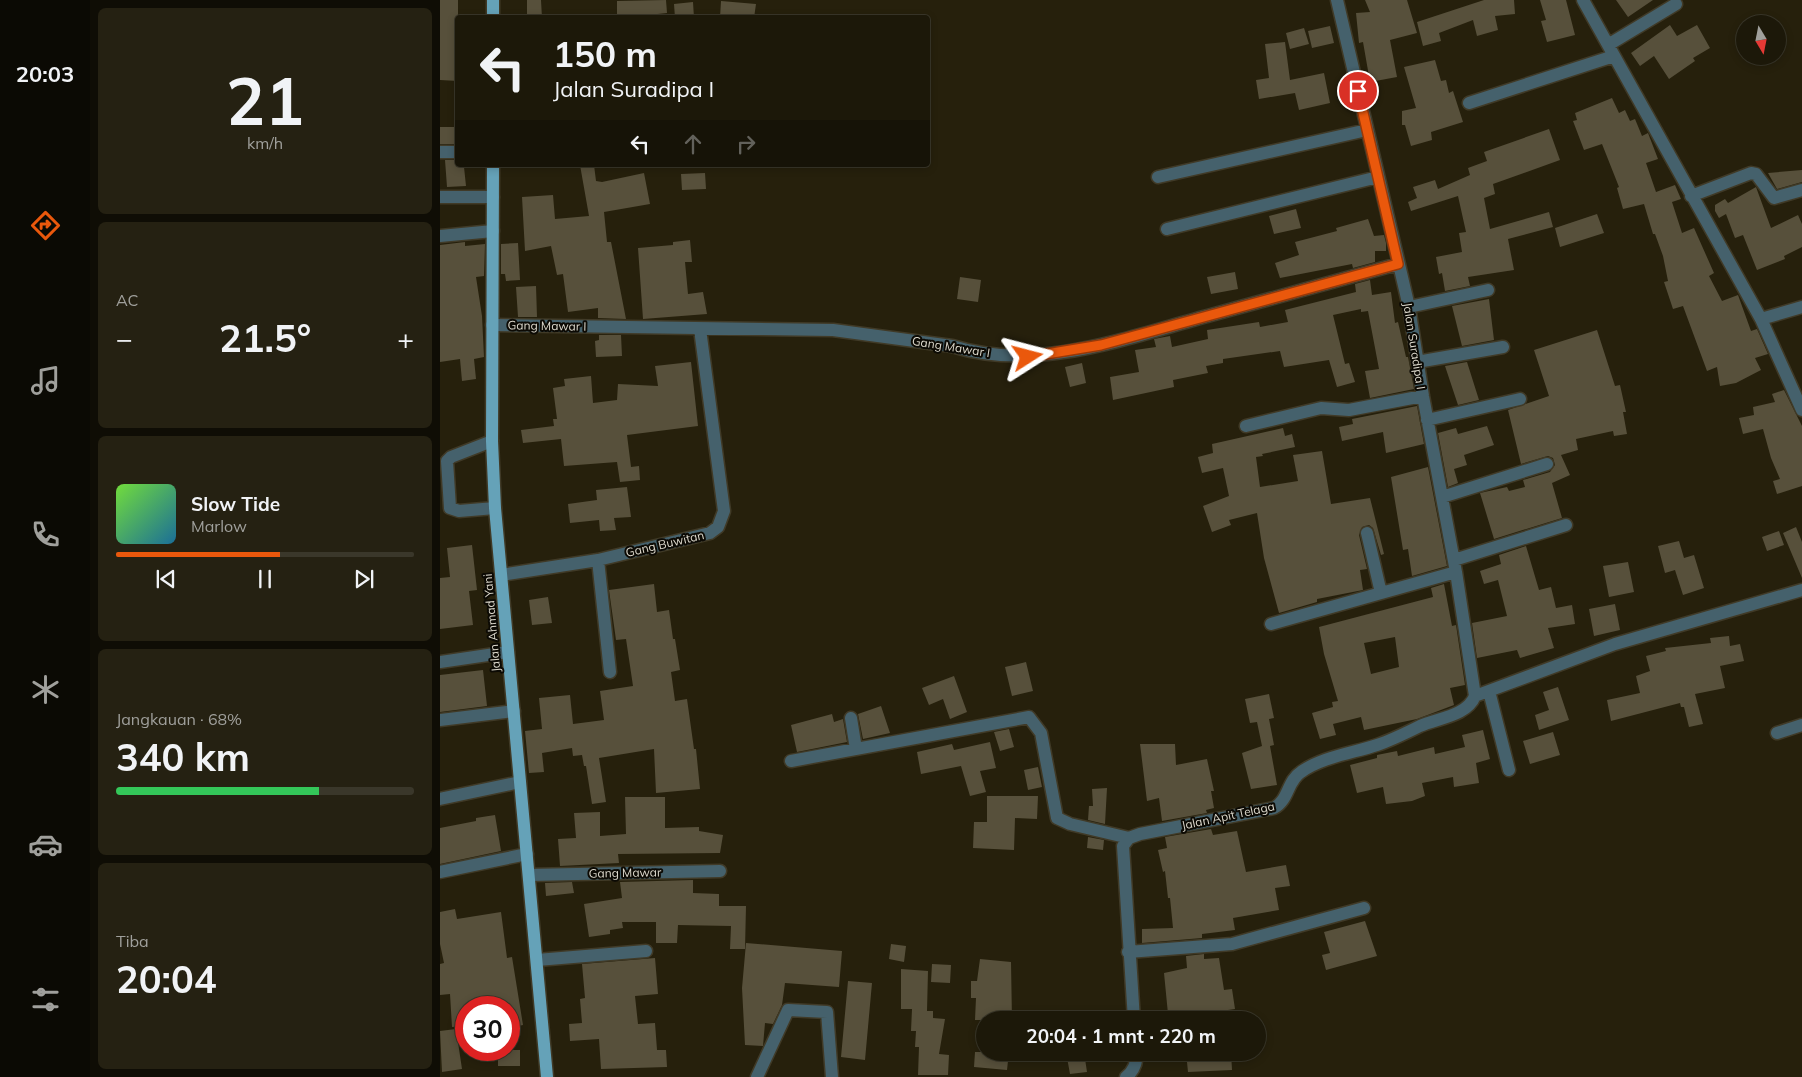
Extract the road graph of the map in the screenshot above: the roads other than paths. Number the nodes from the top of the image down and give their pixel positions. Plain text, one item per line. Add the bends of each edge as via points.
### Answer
1 (493, 0) edge
2 (1337, 0) edge
3 (1583, 0) edge
4 (1676, 4) dead end
5 (493, 15) edge
6 (1611, 50) junction
7 (1469, 102) dead end
8 (1367, 130) junction
9 (440, 152) edge
10 (455, 152) edge
11 (493, 167) edge
12 (1158, 177) dead end
13 (1378, 177) junction
14 (1802, 190) edge
15 (1691, 196) junction
16 (440, 197) edge
17 (493, 197) junction
18 (1167, 229) dead end
19 (493, 231) junction
20 (440, 236) edge
21 (1398, 264) junction
22 (1488, 290) dead end
23 (1408, 307) junction
24 (1802, 308) edge
25 (1761, 319) junction
26 (492, 325) junction
27 (700, 329) junction
28 (1503, 347) dead end
29 (1417, 362) junction
30 (1423, 396) junction
31 (1520, 399) dead end
32 (1800, 402) edge
33 (1427, 420) junction
34 (1246, 426) dead end
35 (492, 441) junction
36 (1547, 464) dead end
37 (1442, 497) junction
38 (495, 508) junction
39 (1566, 525) dead end
40 (1367, 534) dead end
41 (598, 560) junction
42 (1455, 566) junction
43 (501, 575) junction
44 (1802, 590) edge
45 (1381, 593) junction
46 (1271, 624) dead end
47 (508, 652) junction
48 (440, 662) edge
49 (610, 672) dead end
50 (1489, 691) junction
51 (1474, 696) junction
52 (514, 711) junction
53 (850, 718) dead end
54 (440, 720) edge
55 (1802, 725) edge
56 (1777, 733) dead end
57 (856, 748) junction
58 (791, 761) dead end
59 (1509, 770) dead end
60 (520, 782) junction
61 (440, 799) edge
62 (1129, 838) junction
63 (527, 854) junction
64 (720, 871) dead end
65 (440, 872) edge
66 (529, 875) junction
67 (1364, 908) dead end
68 (646, 951) dead end
69 (1128, 952) junction
70 (537, 960) junction
71 (1133, 1011) edge
72 (1136, 1061) edge
73 (547, 1077) edge
74 (758, 1077) edge
75 (832, 1077) edge
76 (1126, 1077) edge

1 - 5 main road
2 - 8 street, Jalan Suradipa I
3 - 6 street
4 - 6 street
6 - 7 street
6 - 15 street
8 - 12 street
8 - 13 street, Jalan Suradipa I
9 - 10 street
11 - 17 main road, Jalan Ahmad Yani
13 - 18 street
13 - 21 street, Jalan Suradipa I
14 - 15 street via 1774,198 1761,179 1751,173
15 - 25 street
16 - 17 street
17 - 19 main road, Jalan Ahmad Yani
19 - 20 street
19 - 26 main road, Jalan Ahmad Yani
21 - 23 street, Jalan Suradipa I
21 - 27 street, Gang Mawar I via 1101,345 1028,357 832,330
22 - 23 street
23 - 29 street, Jalan Suradipa I
24 - 25 street
25 - 32 street
26 - 27 street, Gang Mawar I
26 - 35 main road, Jalan Ahmad Yani
27 - 41 street, Gang Buwitan via 723,520 710,533
28 - 29 street
29 - 30 street, Jalan Suradipa I
30 - 33 street, Jalan Suradipa I
30 - 34 street via 1349,410 1314,409
31 - 33 street
33 - 37 street, Jalan Suradipa I
35 - 38 main road, Jalan Ahmad Yani
35 - 38 street via 447,461 450,508 459,511
36 - 37 street
37 - 42 street, Jalan Suradipa I
38 - 43 main road, Jalan Ahmad Yani
39 - 42 street
40 - 45 street
41 - 43 street, Gang Buwitan
41 - 49 street
42 - 45 street
42 - 51 street, Jalan Suradipa I
43 - 47 main road, Jalan Ahmad Yani
44 - 50 street via 1615,644
45 - 46 street
47 - 48 street
47 - 52 main road, Jalan Ahmad Yani
50 - 51 street
50 - 59 street
51 - 62 street, Jalan Apit Telaga via 1471,705 1461,711 1300,772 1290,784 1282,804 1274,808
52 - 54 street
52 - 60 main road, Jalan Ahmad Yani
53 - 57 street
55 - 56 street
57 - 58 street
57 - 62 street via 1029,717 1041,733 1058,818 1070,824
60 - 61 street
60 - 63 main road, Jalan Ahmad Yani
62 - 69 street via 1123,846
63 - 65 street
63 - 66 main road, Jalan Ahmad Yani
64 - 66 street, Gang Mawar
66 - 70 main road, Jalan Ahmad Yani
67 - 69 street via 1232,944
68 - 70 street
69 - 71 street
70 - 73 main road, Jalan Ahmad Yani
72 - 76 street via 1131,1074
74 - 75 street via 788,1010 827,1012

